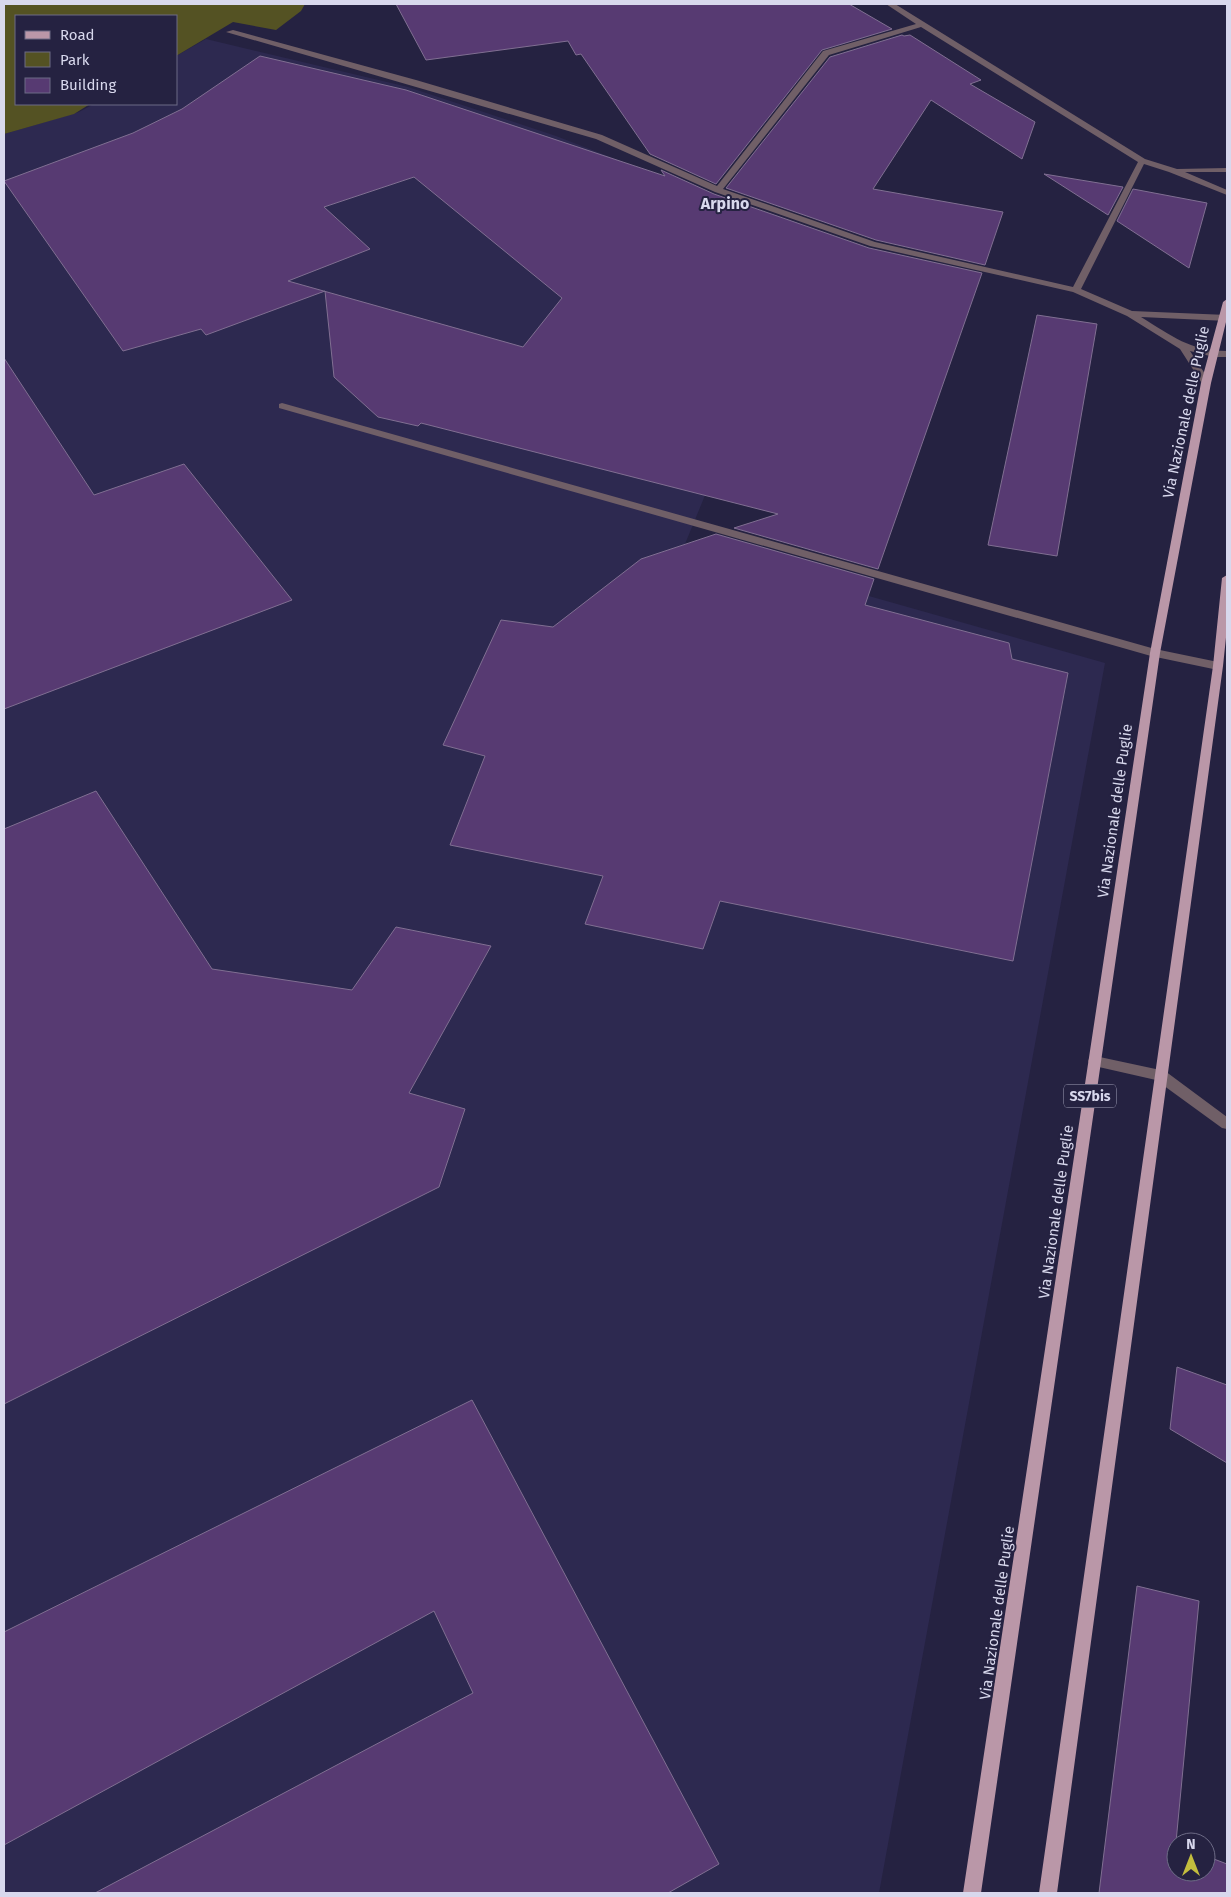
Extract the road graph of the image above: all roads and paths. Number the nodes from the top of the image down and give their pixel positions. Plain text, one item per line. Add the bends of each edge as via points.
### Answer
1 (890, 4) edge
2 (923, 24) junction
3 (230, 32) dead end
4 (1142, 161) junction
5 (1172, 170) junction
6 (1227, 170) edge
7 (718, 190) junction
8 (1227, 193) edge
9 (1076, 290) junction
10 (1227, 302) edge
11 (1130, 314) junction
12 (1225, 318) edge
13 (1183, 347) junction
14 (1221, 354) edge
15 (1206, 383) junction
16 (282, 406) dead end
17 (1227, 578) edge
18 (1155, 653) junction
19 (1218, 666) junction
20 (1095, 1061) junction
21 (1160, 1075) junction
22 (1227, 1124) edge
23 (972, 1893) edge
24 (1048, 1893) edge

1 - 2 street
2 - 4 street
2 - 7 street via 826,53
3 - 7 street via 599,138
4 - 5 street
4 - 9 street
5 - 6 street
5 - 8 street
7 - 9 street via 873,244
9 - 11 street
10 - 12 main road, Via Nazionale delle Puglie / SS7bis
11 - 12 street
11 - 13 street
12 - 14 main road, Via Nazionale delle Puglie / SS7bis
13 - 14 street
13 - 15 street
14 - 15 main road, Via Nazionale delle Puglie / SS7bis
15 - 18 main road, Via Nazionale delle Puglie / SS7bis
16 - 18 street
17 - 19 main road
18 - 19 street
18 - 20 main road, Via Nazionale delle Puglie / SS7bis
19 - 21 main road
20 - 21 street
20 - 23 main road, Via Nazionale delle Puglie / SS7bis
21 - 22 street
21 - 24 main road

